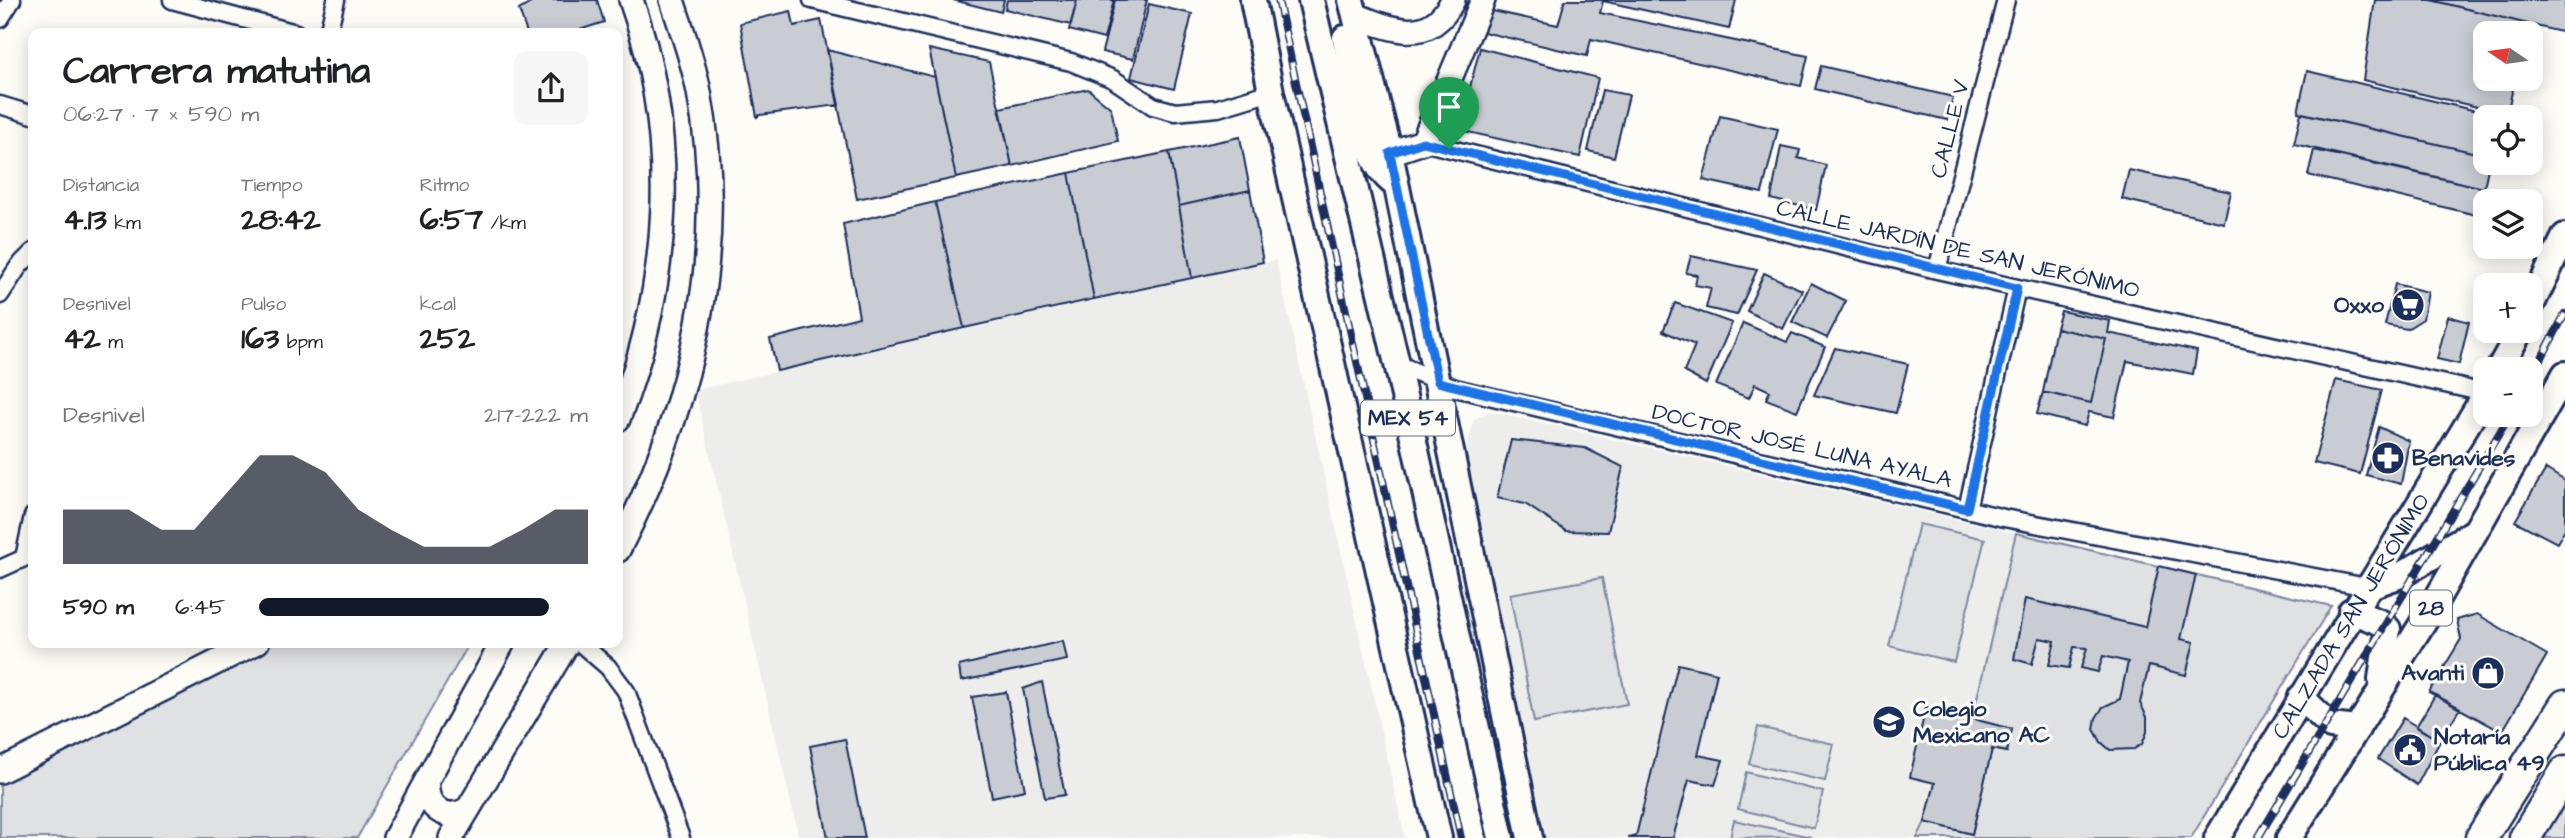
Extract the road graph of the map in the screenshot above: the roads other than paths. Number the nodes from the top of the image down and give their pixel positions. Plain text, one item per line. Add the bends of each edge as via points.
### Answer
1 (12, 0) edge
2 (172, 0) edge
3 (336, 0) edge
4 (631, 0) edge
5 (672, 0) edge
6 (812, 0) edge
7 (1253, 0) edge
8 (1311, 0) edge
9 (1335, 0) edge
10 (1483, 0) edge
11 (2006, 0) edge
12 (1353, 8) edge
13 (1448, 9) edge
14 (0, 19) edge
15 (277, 28) edge
16 (329, 28) edge
17 (1469, 30) junction
18 (1271, 92) junction
19 (0, 105) edge
20 (28, 113) edge
21 (1423, 142) junction
22 (1390, 153) junction
23 (1397, 186) junction
24 (2565, 236) edge
25 (28, 257) edge
26 (1937, 270) junction
27 (2543, 281) edge
28 (2017, 288) junction
29 (0, 295) edge
30 (1396, 365) junction
31 (2565, 374) edge
32 (1438, 382) junction
33 (2473, 391) edge
34 (2543, 402) edge
35 (623, 404) edge
36 (2473, 414) edge
37 (2528, 427) edge
38 (1967, 509) junction
39 (2476, 530) junction
40 (623, 540) edge
41 (28, 556) edge
42 (0, 569) edge
43 (2367, 587) junction
44 (2351, 611) junction
45 (245, 648) edge
46 (500, 648) edge
47 (564, 648) edge
48 (586, 648) edge
49 (2301, 697) junction
50 (2377, 697) junction
51 (2565, 705) edge
52 (2357, 729) junction
53 (0, 771) edge
54 (2565, 772) edge
55 (427, 780) junction
56 (468, 809) junction
57 (395, 838) edge
58 (451, 838) edge
59 (681, 838) edge
60 (1438, 838) edge
61 (1501, 838) edge
62 (1530, 838) edge
63 (2217, 838) edge
64 (2289, 838) edge
65 (2481, 838) edge
66 (2525, 838) edge

1 - 14 street
2 - 15 street
3 - 16 street
4 - 35 main road via 645,44 664,149 663,220 659,274 647,333
5 - 40 main road via 691,55 705,136 709,250 699,326 678,405 647,492
6 - 18 street via 1071,62 1113,79 1153,106 1175,112 1218,108
7 - 18 main road, MEX 54
8 - 30 main road, MEX 54
9 - 23 main road via 1375,162
10 - 17 main road
11 - 26 street, CALLE V
12 - 13 main road via 1400,30 1427,28
12 - 22 main road, MEX 54
13 - 17 main road
17 - 21 main road
18 - 60 main road, MEX 54
19 - 20 street
21 - 22 main road
21 - 26 street, CALLE JARDÍN DE SAN JERÓNIMO
22 - 23 main road, MEX 54
23 - 32 main road, MEX 54
24 - 27 main road
25 - 29 street
26 - 28 street, CALLE JARDÍN DE SAN JERÓNIMO
28 - 33 street, CALLE JARDÍN DE SAN JERÓNIMO
28 - 38 street
30 - 32 street, DOCTOR JOSÉ LUNA AYALA
30 - 61 main road, MEX 54
31 - 34 main road, 28
32 - 38 street, DOCTOR JOSÉ LUNA AYALA
32 - 62 main road, MEX 54
36 - 43 main road, CALZADA SAN JERÓNIMO
37 - 39 main road, 28
38 - 43 street, DOCTOR JOSÉ LUNA AYALA
39 - 43 main road via 2401,575
39 - 50 main road, 28
41 - 42 street
43 - 44 main road, CALZADA SAN JERÓNIMO
44 - 49 main road, CALZADA SAN JERÓNIMO
44 - 50 main road via 2388,629
45 - 53 main road
46 - 55 main road
47 - 56 main road
48 - 59 street via 626,691
49 - 52 main road via 2331,726
49 - 63 main road, CALZADA SAN JERÓNIMO
50 - 52 main road, 28
51 - 65 highway
52 - 64 main road, 28
54 - 66 highway
55 - 56 main road via 426,796 436,810 452,815
55 - 57 main road
56 - 58 main road

